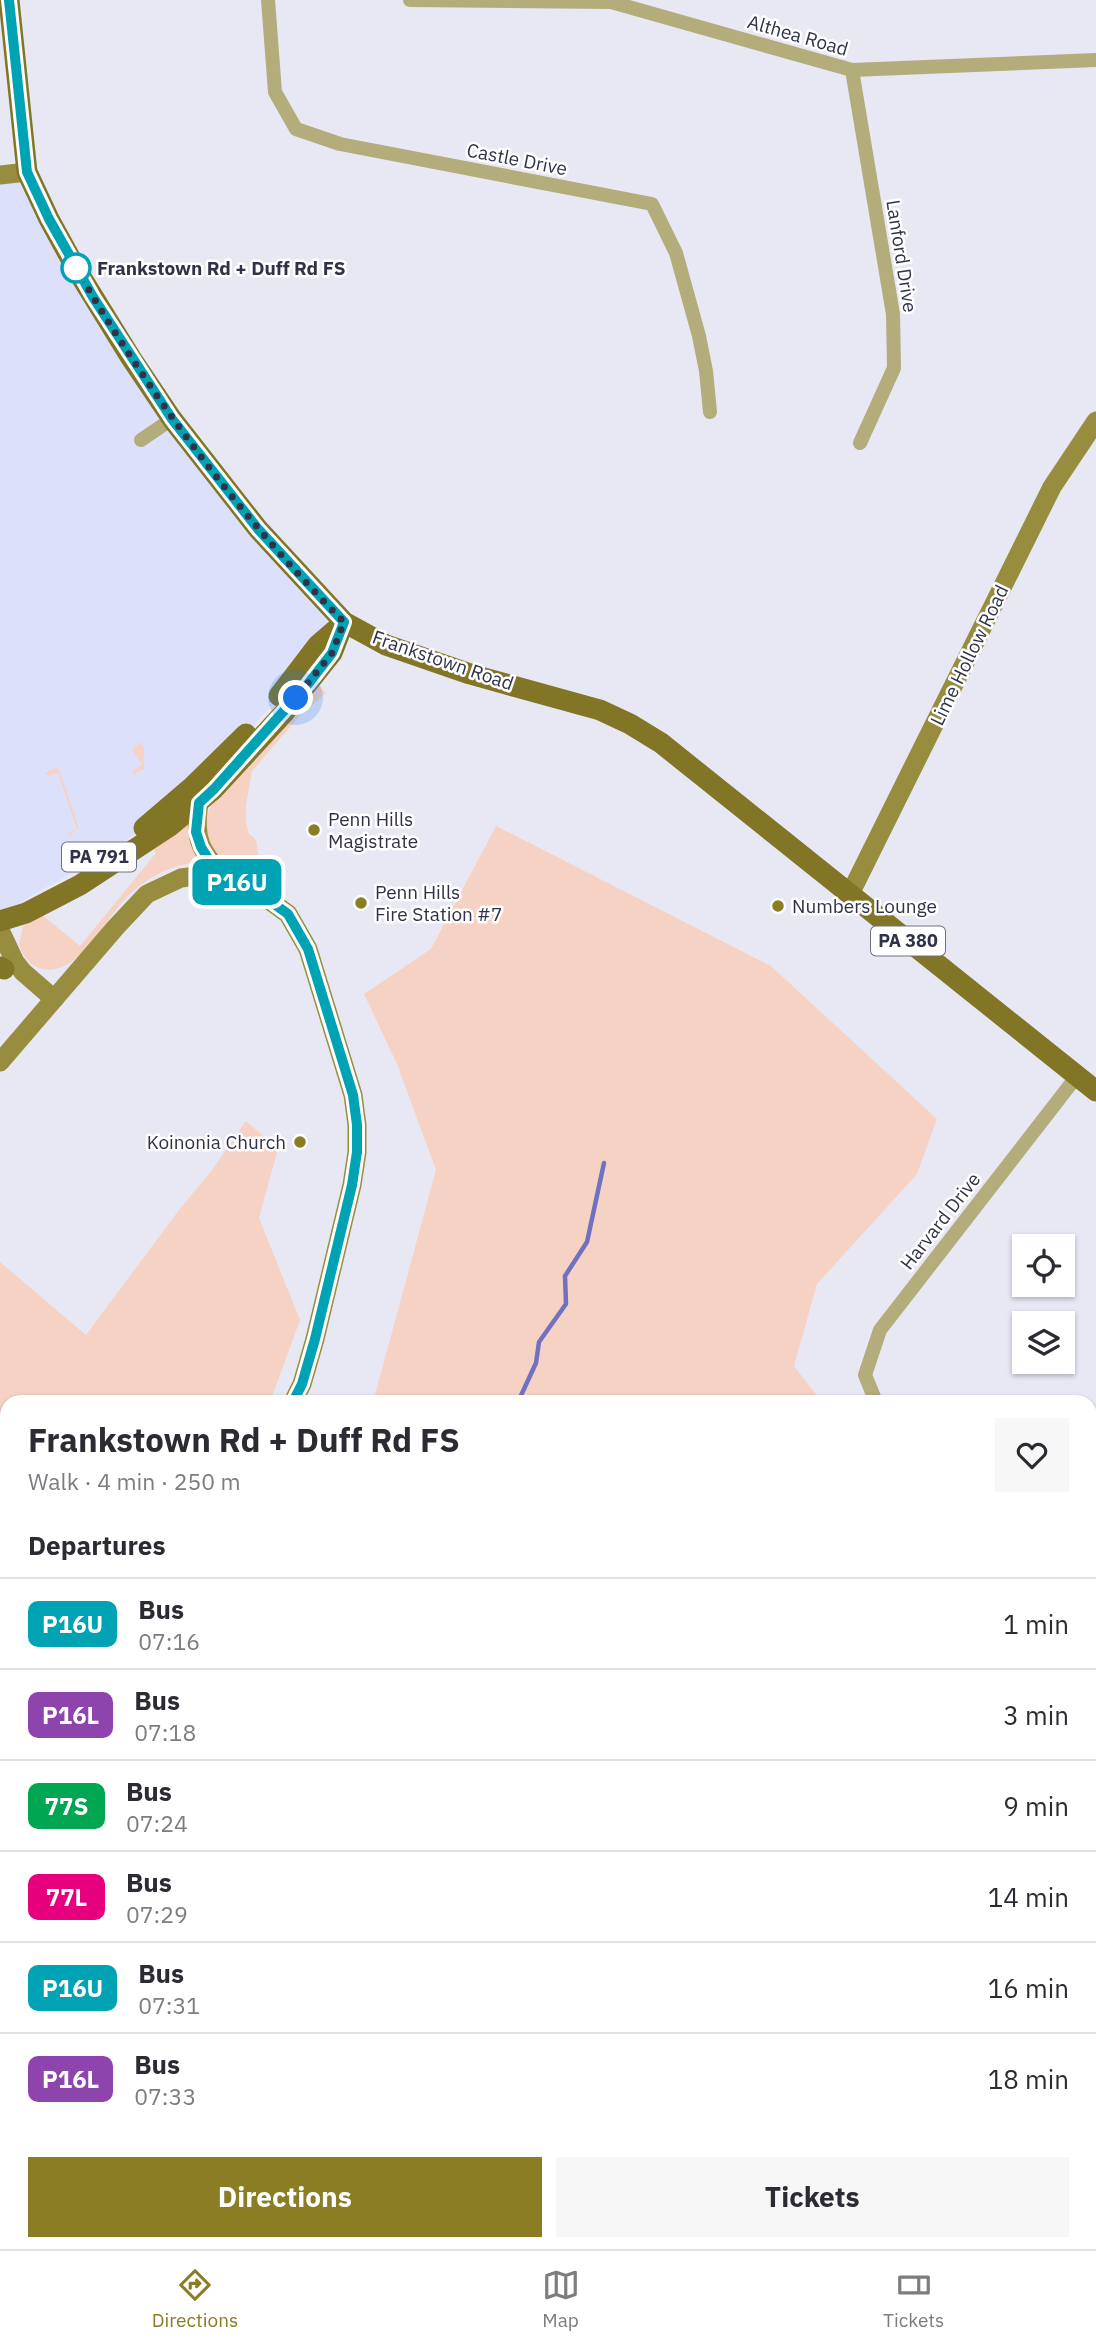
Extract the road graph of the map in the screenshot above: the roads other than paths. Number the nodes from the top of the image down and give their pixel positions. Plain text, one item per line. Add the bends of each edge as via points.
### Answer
1 (9, 0) edge
2 (268, 0) edge
3 (410, 0) edge
4 (1096, 60) edge
5 (852, 70) junction
6 (27, 172) junction
7 (0, 175) edge
8 (710, 412) dead end
9 (172, 419) junction
10 (1096, 421) edge
11 (141, 440) dead end
12 (860, 443) dead end
13 (344, 622) junction
14 (199, 803) junction
15 (225, 877) junction
16 (850, 894) junction
17 (0, 920) edge
18 (0, 930) edge
19 (1, 965) edge
20 (50, 1003) junction
21 (0, 1062) edge
22 (1077, 1076) junction
23 (1096, 1091) edge
24 (296, 1395) edge
25 (873, 1395) edge

1 - 6 main road, Frankstown Road / PA 380
2 - 8 street, Castle Drive via 275,92 296,129 340,144 652,204 676,253 696,324
3 - 5 street, Althea Road via 611,2
4 - 5 street, Althea Road
5 - 12 street, Lanford Drive via 893,314 894,368
6 - 7 street
6 - 9 main road, Frankstown Road / PA 380 via 93,297
9 - 11 street
9 - 13 main road, Frankstown Road / PA 380 via 258,529
10 - 16 street, Lime Hollow Road via 1052,487
13 - 14 main road, PA 791 via 332,653 308,684
13 - 16 main road, Frankstown Road / PA 380 via 386,645 470,674 572,700 630,724 688,763
13 - 17 main road, PA 791 via 318,645 239,742 162,814 94,861 30,896
14 - 15 street via 196,832 201,847
14 - 17 main road, PA 791 via 80,885 26,913
15 - 20 street via 181,878 147,894
15 - 24 street via 255,890 288,914 308,949 353,1095 357,1152 352,1185 315,1339
16 - 22 main road, Frankstown Road / PA 380
18 - 20 street via 16,962
19 - 20 street via 13,980
20 - 21 street
22 - 23 main road, Frankstown Road / PA 380
22 - 25 street, Harvard Drive via 880,1330 865,1375

